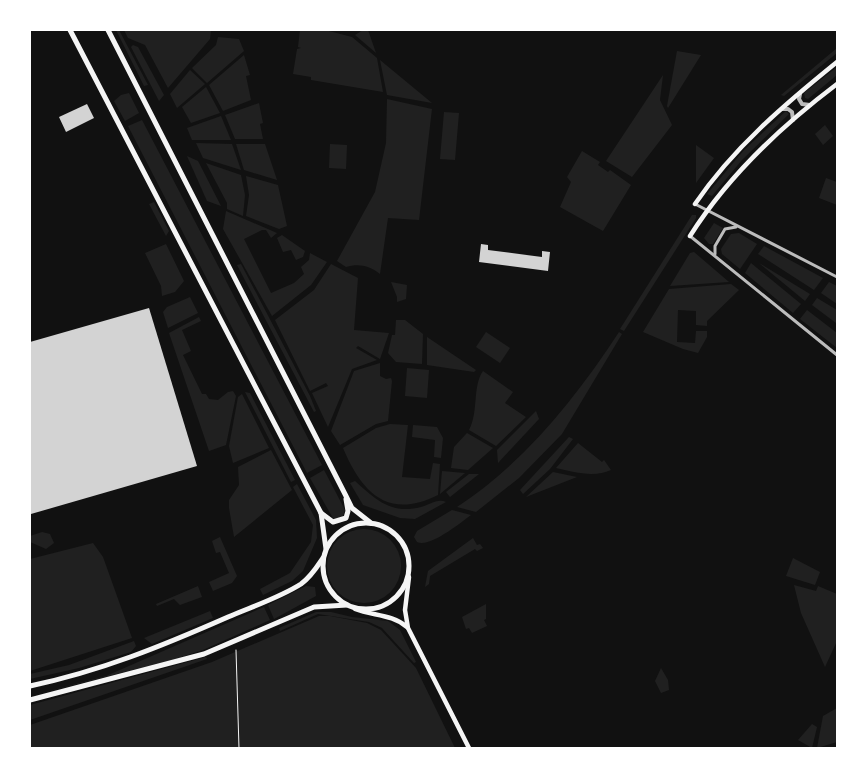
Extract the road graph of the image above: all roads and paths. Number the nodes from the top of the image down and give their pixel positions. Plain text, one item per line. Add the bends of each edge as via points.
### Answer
1 (70, 30) edge
2 (108, 30) edge
3 (837, 62) edge
4 (837, 84) edge
5 (801, 92) junction
6 (812, 103) junction
7 (780, 111) junction
8 (791, 122) junction
9 (695, 204) joint
10 (707, 210) junction
11 (738, 227) junction
12 (690, 236) joint
13 (715, 254) junction
14 (837, 277) edge
15 (837, 355) edge
16 (346, 496) junction
17 (321, 513) junction
18 (371, 524) junction
19 (326, 549) junction
20 (323, 558) junction
21 (409, 577) junction
22 (347, 606) junction
23 (355, 609) junction
24 (408, 628) junction
25 (236, 650) dead end
26 (30, 686) edge
27 (30, 700) edge
28 (239, 748) edge
29 (468, 748) edge

1 - 17 main road
2 - 16 main road
3 - 5 main road
4 - 6 main road
5 - 6 street via 800,102 804,105
5 - 7 main road
6 - 8 main road
7 - 8 street via 785,108 792,112
7 - 9 main road via 726,164
8 - 10 main road via 742,168
9 - 10 street
10 - 11 street
10 - 12 main road
11 - 13 street via 725,229 715,246
11 - 14 street
12 - 13 street
13 - 15 street
16 - 17 main road via 346,518 332,522
16 - 18 main road via 352,508
17 - 19 main road
18 - 19 main road via 343,531
18 - 21 main road via 385,526 405,545
19 - 20 main road
20 - 22 main road via 326,583
20 - 26 main road via 302,583 258,604 136,656 68,678
21 - 23 main road via 394,598 374,607
21 - 24 main road via 404,610
22 - 23 main road
22 - 27 main road via 314,607 204,654
23 - 24 main road via 389,616
24 - 29 main road
25 - 28 path

